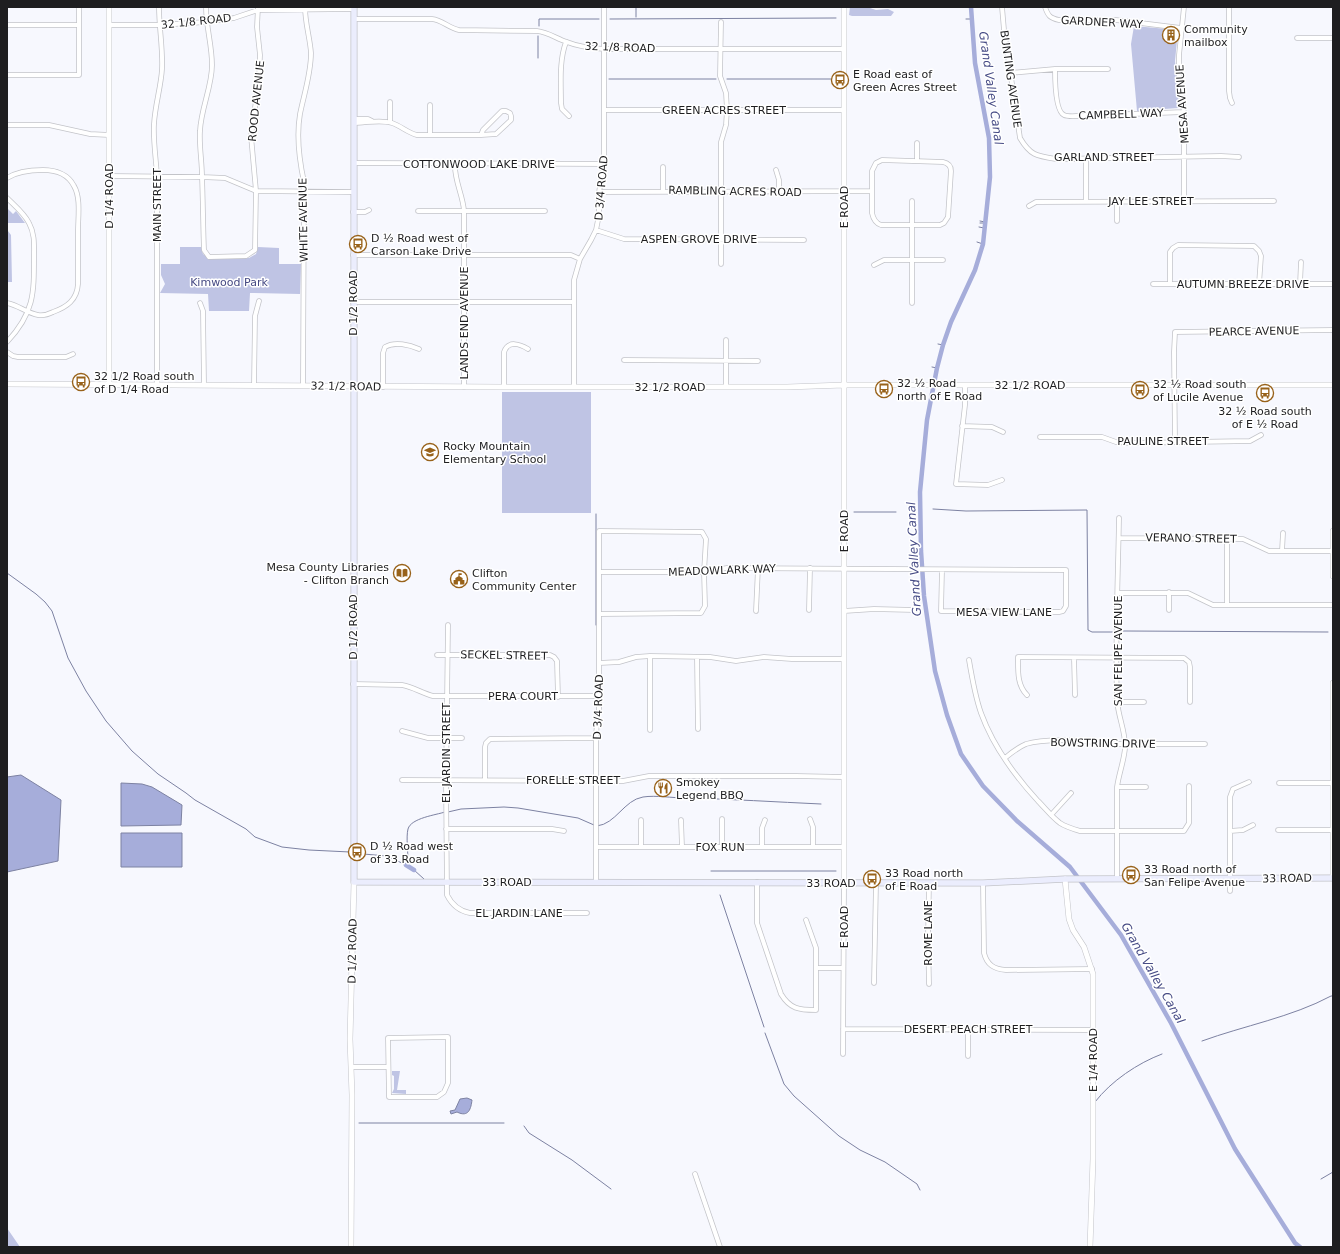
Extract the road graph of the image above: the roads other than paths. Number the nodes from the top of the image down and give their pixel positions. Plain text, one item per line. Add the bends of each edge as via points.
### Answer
1 (79, 7) edge
2 (109, 7) edge
3 (159, 7) edge
4 (206, 7) edge
5 (604, 7) edge
6 (844, 7) edge
7 (1002, 7) edge
8 (1045, 7) edge
9 (1184, 7) edge
10 (1229, 7) edge
11 (304, 8) edge
12 (354, 8) edge
13 (258, 9) edge
14 (354, 19) junction
15 (206, 22) junction
16 (722, 22) dead end
17 (7, 25) edge
18 (79, 25) junction
19 (109, 25) junction
20 (159, 25) junction
21 (1181, 28) junction
22 (1297, 38) dead end
23 (1333, 38) edge
24 (566, 42) junction
25 (721, 48) junction
26 (604, 49) junction
27 (844, 49) junction
28 (1055, 69) junction
29 (1108, 69) dead end
30 (1010, 73) junction
31 (7, 75) edge
32 (390, 102) dead end
33 (1232, 103) dead end
34 (430, 105) dead end
35 (604, 110) junction
36 (727, 110) junction
37 (844, 110) junction
38 (1184, 112) junction
39 (569, 116) dead end
40 (354, 121) junction
41 (390, 122) junction
42 (7, 125) edge
43 (109, 135) junction
44 (430, 135) junction
45 (482, 135) junction
46 (917, 143) dead end
47 (1027, 149) joint
48 (1184, 156) junction
49 (1239, 157) dead end
50 (1086, 159) junction
51 (917, 161) junction
52 (354, 163) junction
53 (455, 164) junction
54 (604, 164) junction
55 (663, 167) dead end
56 (776, 170) dead end
57 (109, 176) junction
58 (157, 176) junction
59 (202, 177) junction
60 (7, 178) edge
61 (663, 190) junction
62 (256, 191) junction
63 (721, 191) junction
64 (872, 191) junction
65 (304, 192) junction
66 (354, 192) junction
67 (599, 192) junction
68 (780, 192) junction
69 (844, 192) junction
70 (7, 198) edge
71 (912, 201) dead end
72 (1086, 201) junction
73 (1116, 201) junction
74 (1184, 201) junction
75 (1274, 201) dead end
76 (1029, 206) dead end
77 (369, 210) dead end
78 (418, 211) dead end
79 (464, 211) junction
80 (545, 211) dead end
81 (354, 212) junction
82 (1117, 220) dead end
83 (912, 225) junction
84 (596, 230) junction
85 (722, 239) junction
86 (804, 240) dead end
87 (354, 255) junction
88 (464, 255) junction
89 (580, 259) junction
90 (912, 260) junction
91 (944, 260) dead end
92 (1301, 262) dead end
93 (721, 264) dead end
94 (874, 265) dead end
95 (1153, 284) dead end
96 (1170, 284) junction
97 (1259, 284) junction
98 (1300, 284) junction
99 (1333, 284) edge
100 (259, 301) dead end
101 (353, 302) junction
102 (464, 302) junction
103 (574, 302) junction
104 (7, 303) edge
105 (200, 303) dead end
106 (912, 303) dead end
107 (27, 312) junction
108 (1333, 330) edge
109 (726, 340) dead end
110 (7, 342) edge
111 (419, 349) dead end
112 (528, 349) dead end
113 (7, 352) edge
114 (74, 354) dead end
115 (624, 360) dead end
116 (726, 360) junction
117 (758, 360) dead end
118 (7, 384) edge
119 (109, 384) junction
120 (157, 385) junction
121 (204, 385) junction
122 (254, 385) junction
123 (303, 385) junction
124 (844, 385) junction
125 (965, 385) junction
126 (1174, 385) junction
127 (1333, 385) edge
128 (354, 386) junction
129 (383, 387) junction
130 (464, 387) junction
131 (504, 387) junction
132 (574, 387) junction
133 (726, 387) junction
134 (962, 426) junction
135 (1003, 432) dead end
136 (1261, 435) dead end
137 (1040, 437) dead end
138 (1175, 441) junction
139 (1002, 480) dead end
140 (1119, 518) dead end
141 (1333, 531) edge
142 (1283, 532) dead end
143 (1119, 538) junction
144 (1227, 538) junction
145 (1282, 551) junction
146 (1333, 551) edge
147 (758, 568) junction
148 (810, 568) junction
149 (844, 569) junction
150 (915, 569) joint
151 (942, 570) junction
152 (600, 572) junction
153 (704, 572) junction
154 (1333, 576) edge
155 (1169, 592) junction
156 (1118, 593) junction
157 (1228, 605) junction
158 (1333, 605) edge
159 (809, 610) dead end
160 (915, 610) dead end
161 (1169, 610) dead end
162 (756, 611) dead end
163 (844, 611) junction
164 (600, 614) junction
165 (448, 625) dead end
166 (447, 654) junction
167 (437, 655) dead end
168 (650, 656) junction
169 (697, 657) junction
170 (1117, 657) junction
171 (1074, 658) junction
172 (844, 659) junction
173 (969, 660) dead end
174 (599, 663) junction
175 (1333, 683) edge
176 (353, 684) junction
177 (1027, 695) dead end
178 (1075, 695) dead end
179 (447, 696) junction
180 (599, 696) junction
181 (558, 697) junction
182 (1117, 702) junction
183 (1144, 702) dead end
184 (1190, 702) dead end
185 (698, 729) dead end
186 (650, 730) dead end
187 (402, 731) dead end
188 (446, 738) junction
189 (462, 738) dead end
190 (596, 738) junction
191 (1125, 744) junction
192 (1205, 744) dead end
193 (1005, 758) junction
194 (843, 778) junction
195 (402, 780) dead end
196 (446, 780) junction
197 (485, 780) junction
198 (597, 780) junction
199 (1249, 782) dead end
200 (1279, 783) dead end
201 (1333, 783) edge
202 (1189, 786) dead end
203 (1117, 787) junction
204 (1146, 787) dead end
205 (1071, 793) dead end
206 (1051, 815) junction
207 (722, 819) dead end
208 (810, 819) dead end
209 (641, 820) dead end
210 (682, 820) dead end
211 (765, 820) dead end
212 (1253, 825) dead end
213 (446, 829) junction
214 (564, 830) dead end
215 (1278, 830) dead end
216 (1333, 830) edge
217 (1117, 831) junction
218 (1230, 831) junction
219 (596, 847) junction
220 (641, 847) junction
221 (682, 847) junction
222 (722, 847) junction
223 (762, 847) junction
224 (813, 847) junction
225 (844, 847) junction
226 (1333, 878) edge
227 (1065, 879) junction
228 (1117, 879) junction
229 (1230, 879) junction
230 (354, 882) junction
231 (447, 882) junction
232 (596, 882) junction
233 (757, 882) junction
234 (844, 883) junction
235 (876, 883) junction
236 (929, 883) junction
237 (983, 883) junction
238 (1230, 891) dead end
239 (587, 913) dead end
240 (806, 920) dead end
241 (816, 968) junction
242 (844, 968) junction
243 (1092, 969) junction
244 (874, 983) dead end
245 (929, 984) dead end
246 (843, 1029) junction
247 (968, 1029) junction
248 (1093, 1030) junction
249 (843, 1054) dead end
250 (968, 1056) dead end
251 (351, 1067) junction
252 (388, 1067) junction
253 (695, 1174) dead end
254 (351, 1247) edge
255 (720, 1247) edge
256 (1090, 1247) edge

1 - 18 street
2 - 19 street, D 1/4 ROAD
3 - 20 street, MAIN STREET
4 - 15 street
5 - 26 street, D 3/4 ROAD
6 - 27 street, E ROAD
7 - 30 street, BUNTING AVENUE
8 - 21 street, GARDNER WAY via 1050,18 1059,20 1116,20
9 - 21 street, MESA AVENUE
10 - 33 street via 1229,91
11 - 12 street, 32 1/8 ROAD
11 - 13 street, 32 1/8 ROAD
11 - 65 street, WHITE AVENUE via 311,53 299,127 299,160
12 - 14 main road, D 1/2 ROAD
13 - 15 street, 32 1/8 ROAD via 234,18
13 - 62 street, ROOD AVENUE via 260,79 250,136
14 - 24 street, 32 1/8 ROAD via 432,19 453,29 537,31
14 - 40 main road, D 1/2 ROAD
15 - 20 street, 32 1/8 ROAD
15 - 59 street via 212,66 201,118
16 - 25 street
17 - 18 street
18 - 31 street via 79,75
19 - 20 street, 32 1/8 ROAD
19 - 43 street, D 1/4 ROAD
20 - 58 street, MAIN STREET via 162,69 154,124
21 - 38 street, MESA AVENUE via 1179,76
22 - 23 street
24 - 26 street, 32 1/8 ROAD via 585,48
24 - 39 street via 561,60 560,103
25 - 26 street, 32 1/8 ROAD
25 - 27 street, 32 1/8 ROAD
25 - 36 street via 720,76 726,93
26 - 35 street, D 3/4 ROAD
27 - 37 street, E ROAD
28 - 29 street
28 - 30 street
28 - 38 street, CAMPBELL WAY via 1059,112 1063,115
30 - 47 street, BUNTING AVENUE via 1020,138
32 - 41 street
34 - 44 street
35 - 36 street, GREEN ACRES STREET
35 - 54 street, D 3/4 ROAD
36 - 37 street, GREEN ACRES STREET
36 - 63 street via 721,142
37 - 69 street, E ROAD
38 - 48 street, MESA AVENUE
40 - 41 street via 368,119
40 - 52 main road, D 1/2 ROAD
41 - 44 street via 414,135
42 - 43 street via 50,125 90,134
43 - 57 street, D 1/4 ROAD
44 - 45 street
45 - 45 street via 496,134 511,120 510,113 502,112 483,130
46 - 51 street
47 - 50 street, GARLAND STREET via 1041,157
48 - 49 street, GARLAND STREET
48 - 50 street, GARLAND STREET
48 - 74 street, MESA AVENUE
50 - 72 street
51 - 64 street via 882,160 876,163 872,171
51 - 83 street via 943,162 950,165 948,217 940,225
52 - 53 street, COTTONWOOD LAKE DRIVE
52 - 66 main road, D 1/2 ROAD
53 - 54 street, COTTONWOOD LAKE DRIVE
53 - 79 street, LANDS END AVENUE via 455,175
54 - 67 street, D 3/4 ROAD
55 - 61 street
56 - 68 street
57 - 58 street
57 - 119 street, D 1/4 ROAD
58 - 59 street
58 - 120 street, MAIN STREET
59 - 62 street via 225,178
59 - 62 street, ROOD AVENUE via 204,250 209,257 246,256 255,250
60 - 107 street via 26,171 54,171 70,180 78,197 78,284 75,296 67,306 46,315
61 - 63 street, RAMBLING ACRES ROAD
61 - 67 street, RAMBLING ACRES ROAD
62 - 65 street
63 - 68 street, RAMBLING ACRES ROAD
63 - 85 street
64 - 69 street, RAMBLING ACRES ROAD
64 - 83 street via 872,213 876,222 881,225
65 - 66 street
65 - 123 street, WHITE AVENUE
66 - 81 main road, D 1/2 ROAD
67 - 84 street, D 3/4 ROAD
68 - 69 street, RAMBLING ACRES ROAD
69 - 124 street, E ROAD
70 - 107 street via 26,217 34,238 34,290
71 - 83 street
72 - 73 street, JAY LEE STREET
72 - 76 street, JAY LEE STREET via 1036,202
73 - 74 street, JAY LEE STREET
73 - 82 street
74 - 75 street, JAY LEE STREET
77 - 81 street
78 - 79 street
79 - 80 street
79 - 88 street, LANDS END AVENUE
81 - 87 main road, D 1/2 ROAD
83 - 90 street
84 - 85 street, ASPEN GROVE DRIVE via 624,239
84 - 89 street, D 3/4 ROAD
85 - 86 street, ASPEN GROVE DRIVE
85 - 93 street
87 - 88 street
87 - 101 main road, D 1/2 ROAD
88 - 89 street via 571,255
88 - 102 street, LANDS END AVENUE
89 - 103 street, D 3/4 ROAD via 575,274
90 - 91 street
90 - 94 street via 884,260
90 - 106 street
92 - 98 street
95 - 96 street, AUTUMN BREEZE DRIVE
96 - 97 street, AUTUMN BREEZE DRIVE
96 - 97 street via 1170,252 1178,245 1197,245 1254,246 1261,256
97 - 98 street, AUTUMN BREEZE DRIVE
98 - 99 street, AUTUMN BREEZE DRIVE
100 - 122 street via 256,316
101 - 102 street
101 - 128 main road, D 1/2 ROAD
102 - 103 street
102 - 130 street, LANDS END AVENUE
103 - 132 street, D 3/4 ROAD
104 - 107 street
105 - 121 street via 203,311
107 - 110 street via 23,322
108 - 126 street, PEARCE AVENUE via 1176,332
109 - 116 street
111 - 129 street via 410,345 391,344 385,347
112 - 131 street via 521,344 510,344 505,348
113 - 114 street via 13,356 24,357 66,357
115 - 116 street
116 - 117 street
116 - 133 street
118 - 119 street, 32 1/2 ROAD
119 - 120 street, 32 1/2 ROAD
120 - 121 street, 32 1/2 ROAD
121 - 122 street, 32 1/2 ROAD
122 - 123 street, 32 1/2 ROAD
123 - 128 street, 32 1/2 ROAD
124 - 125 street, 32 1/2 ROAD
124 - 133 street, 32 1/2 ROAD
124 - 149 street, E ROAD
125 - 126 street, 32 1/2 ROAD
125 - 134 street
126 - 127 street, 32 1/2 ROAD
126 - 138 street
128 - 129 street, 32 1/2 ROAD
128 - 176 main road, D 1/2 ROAD
129 - 130 street, 32 1/2 ROAD
130 - 131 street, 32 1/2 ROAD
131 - 132 street, 32 1/2 ROAD
132 - 133 street, 32 1/2 ROAD
134 - 135 street via 992,427
134 - 139 street via 956,484 988,485
136 - 138 street, PAULINE STREET via 1250,441
137 - 138 street, PAULINE STREET via 1102,438 1130,443
140 - 143 street, SAN FELIPE AVENUE
141 - 146 street
142 - 145 street
143 - 144 street, VERANO STREET
143 - 156 street, SAN FELIPE AVENUE
144 - 145 street, VERANO STREET via 1243,539 1269,551
144 - 157 street
145 - 146 street, VERANO STREET
146 - 154 street
147 - 148 street, MEADOWLARK WAY
147 - 153 street, MEADOWLARK WAY via 728,568
147 - 162 street
148 - 149 street, MEADOWLARK WAY
148 - 159 street
149 - 150 street, MEADOWLARK WAY
149 - 163 street, E ROAD
150 - 151 street, MESA VIEW LANE
151 - 151 street, MESA VIEW LANE via 1066,570 1066,606 1059,612 941,611
152 - 153 street, MEADOWLARK WAY
152 - 153 street, D 3/4 ROAD via 600,531 702,532 706,539
152 - 164 street, D 3/4 ROAD
153 - 164 street via 705,606 701,613
155 - 156 street
155 - 157 street via 1188,593 1213,605
155 - 161 street
156 - 170 street, SAN FELIPE AVENUE
157 - 158 street
160 - 163 street
163 - 172 street, E ROAD
164 - 174 street, D 3/4 ROAD
165 - 166 street, EL JARDIN STREET
166 - 167 street, SECKEL STREET
166 - 179 street, EL JARDIN STREET
166 - 181 street, SECKEL STREET via 550,655 557,661
168 - 169 street
168 - 174 street
168 - 186 street
169 - 172 street via 736,662 764,657
169 - 185 street
170 - 171 street
170 - 182 street, SAN FELIPE AVENUE
170 - 184 street via 1184,658 1190,667
171 - 177 street via 1018,657 1018,674 1022,690
171 - 178 street
172 - 194 street, E ROAD
173 - 193 street via 975,695 990,733
174 - 180 street, D 3/4 ROAD
175 - 201 street
176 - 179 street, PERA COURT via 402,684 426,694
176 - 230 main road, D 1/2 ROAD
179 - 181 street, PERA COURT
179 - 188 street, EL JARDIN STREET
180 - 181 street, PERA COURT
180 - 190 street, D 3/4 ROAD
182 - 183 street
182 - 191 street, SAN FELIPE AVENUE
187 - 188 street via 421,737
188 - 189 street
188 - 196 street, EL JARDIN STREET
190 - 197 street via 490,739 485,747
190 - 198 street, D 3/4 ROAD
191 - 192 street, BOWSTRING DRIVE
191 - 193 street, BOWSTRING DRIVE via 1039,741 1024,745
191 - 203 street, SAN FELIPE AVENUE
193 - 206 street via 1023,784
194 - 198 street, FORELLE STREET via 649,776 623,781
194 - 225 street, E ROAD
195 - 196 street, FORELLE STREET
196 - 197 street, FORELLE STREET
196 - 213 street, EL JARDIN STREET
197 - 198 street, FORELLE STREET
198 - 219 street, D 3/4 ROAD
199 - 218 street via 1233,789 1230,797
200 - 201 street
201 - 216 street
202 - 217 street via 1189,823 1184,831
203 - 204 street
203 - 217 street, SAN FELIPE AVENUE
205 - 206 street
206 - 217 street via 1061,824 1074,829
207 - 222 street
208 - 224 street via 813,827
209 - 220 street
210 - 221 street
211 - 223 street via 762,828
212 - 218 street via 1243,830
213 - 214 street
213 - 231 street, EL JARDIN STREET
215 - 216 street
216 - 226 street
217 - 228 street, SAN FELIPE AVENUE
218 - 229 street
219 - 220 street, FOX RUN
219 - 232 street, D 3/4 ROAD
220 - 221 street, FOX RUN
221 - 222 street, FOX RUN
222 - 223 street, FOX RUN
223 - 224 street, FOX RUN
224 - 225 street, FOX RUN
225 - 234 street, E ROAD
226 - 229 main road, 33 ROAD
227 - 228 main road, 33 ROAD
227 - 237 main road, 33 ROAD
227 - 243 street, E 1/4 ROAD via 1069,919
228 - 229 main road, 33 ROAD
229 - 238 street
230 - 231 main road, 33 ROAD
230 - 251 street, D 1/2 ROAD
231 - 232 main road, 33 ROAD
231 - 239 street, EL JARDIN LANE via 449,899 466,912
232 - 233 main road, 33 ROAD
233 - 234 main road, 33 ROAD
233 - 241 street via 757,923 781,994 791,1006 816,1010
234 - 235 main road, 33 ROAD
234 - 242 street, E ROAD
235 - 236 main road, 33 ROAD
235 - 244 street
236 - 237 main road, 33 ROAD
236 - 245 street, ROME LANE
237 - 243 street via 984,953 991,966 1006,970
240 - 241 street via 816,948
241 - 242 street
242 - 246 street, E ROAD
243 - 248 street, E 1/4 ROAD
246 - 247 street, DESERT PEACH STREET
246 - 249 street, E ROAD
247 - 248 street, DESERT PEACH STREET
247 - 250 street
248 - 256 street, E 1/4 ROAD
251 - 252 street
251 - 254 street, D 1/2 ROAD
252 - 252 street via 389,1097 440,1096 448,1086 448,1037 388,1038
253 - 255 street

